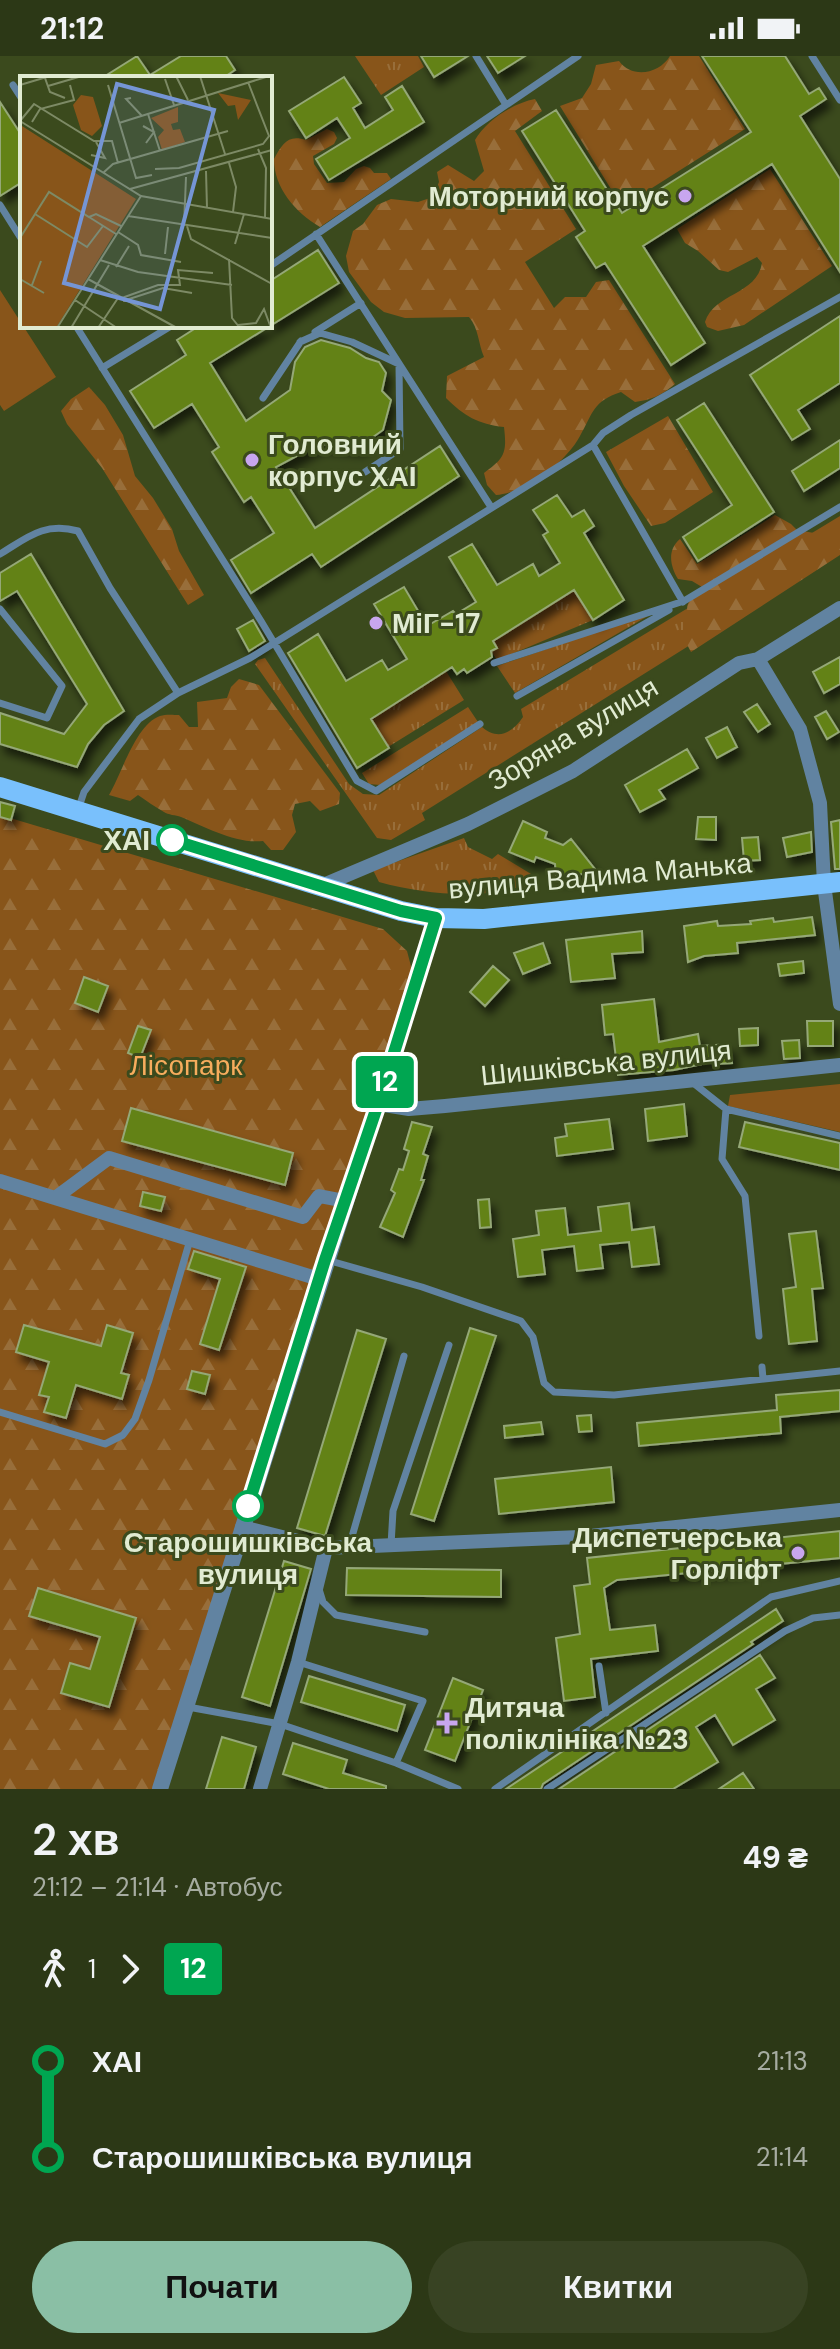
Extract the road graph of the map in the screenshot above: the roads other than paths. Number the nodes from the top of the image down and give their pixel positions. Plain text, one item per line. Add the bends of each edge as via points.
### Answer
1 (476, 56) edge
2 (578, 56) edge
3 (812, 56) edge
4 (13, 85) dead end
5 (20, 96) edge
6 (840, 100) edge
7 (506, 105) junction
8 (0, 205) edge
9 (316, 234) junction
10 (20, 237) edge
11 (272, 265) edge
12 (840, 297) edge
13 (361, 303) junction
14 (77, 328) edge
15 (168, 328) edge
16 (300, 342) junction
17 (399, 364) junction
18 (102, 368) junction
19 (263, 398) dead end
20 (593, 445) junction
21 (365, 472) dead end
22 (491, 507) junction
23 (840, 507) edge
24 (0, 554) edge
25 (684, 601) junction
26 (840, 608) edge
27 (0, 609) edge
28 (273, 642) junction
29 (758, 659) junction
30 (494, 663) dead end
31 (178, 693) junction
32 (517, 696) dead end
33 (0, 703) edge
34 (480, 724) dead end
35 (0, 787) edge
36 (78, 811) junction
37 (832, 883) edge
38 (321, 886) junction
39 (436, 918) junction
40 (840, 1004) edge
41 (840, 1065) edge
42 (690, 1080) junction
43 (378, 1104) junction
44 (726, 1109) junction
45 (840, 1136) edge
46 (0, 1181) edge
47 (55, 1198) junction
48 (345, 1201) junction
49 (190, 1239) junction
50 (325, 1260) junction
51 (319, 1279) junction
52 (759, 1336) dead end
53 (449, 1345) dead end
54 (404, 1356) dead end
55 (762, 1367) dead end
56 (840, 1371) edge
57 (763, 1379) junction
58 (0, 1412) edge
59 (840, 1510) edge
60 (242, 1527) junction
61 (391, 1545) junction
62 (349, 1547) junction
63 (326, 1548) junction
64 (840, 1581) edge
65 (317, 1584) junction
66 (840, 1615) edge
67 (425, 1632) dead end
68 (298, 1662) junction
69 (599, 1666) dead end
70 (186, 1706) junction
71 (606, 1713) junction
72 (280, 1724) junction
73 (396, 1763) junction
74 (160, 1789) edge
75 (260, 1789) edge
76 (458, 1789) edge
77 (495, 1789) edge
78 (547, 1789) edge

1 - 7 lane
2 - 7 lane
3 - 6 lane
4 - 5 lane
7 - 9 lane
8 - 10 lane
9 - 11 lane
9 - 13 lane
12 - 20 lane via 631,415
13 - 16 lane
13 - 17 lane
14 - 18 lane
15 - 18 lane
16 - 17 lane via 320,333
16 - 19 lane
17 - 21 lane via 400,449
17 - 22 lane
18 - 28 lane
20 - 22 lane
20 - 25 lane
22 - 28 lane
23 - 25 lane
24 - 31 lane via 35,532 60,526 78,531
25 - 30 lane
25 - 32 lane
26 - 29 street, Зоряна вулиця
27 - 33 lane via 62,686 47,718
28 - 31 lane
28 - 34 lane via 357,781 376,791
29 - 37 street via 800,729 820,803
29 - 38 street, Зоряна вулиця via 739,663 573,771 468,824
31 - 36 lane via 139,719 84,792
35 - 36 main road, вулиця Вадима Манька
36 - 38 main road, вулиця Вадима Манька
37 - 39 main road, вулиця Вадима Манька via 484,919
37 - 40 street
38 - 39 main road, вулиця Вадима Манька
39 - 43 street
41 - 42 street, Шишківська вулиця
42 - 43 street, Шишківська вулиця via 409,1109
42 - 44 lane
43 - 48 street
44 - 45 lane
44 - 52 lane via 722,1159 745,1196
46 - 47 street
47 - 48 street via 109,1158 303,1217 319,1196
47 - 49 street
48 - 50 street
49 - 51 street
49 - 58 lane via 149,1380 135,1419 123,1435 105,1444
50 - 51 street
50 - 57 lane via 521,1321 533,1337 544,1383 554,1392 614,1395
51 - 60 street
53 - 61 lane via 393,1511
54 - 62 lane
55 - 57 lane
56 - 57 lane
59 - 61 street via 580,1537
60 - 63 street
60 - 70 street
61 - 62 street
62 - 63 street
63 - 65 street
64 - 71 lane via 771,1597
65 - 67 lane via 323,1602 336,1615
65 - 68 street
66 - 78 lane via 813,1618 785,1631
68 - 72 street
68 - 73 lane via 423,1701
69 - 71 lane
70 - 72 lane
70 - 74 street
71 - 77 lane
72 - 73 lane
72 - 75 street
73 - 76 lane

